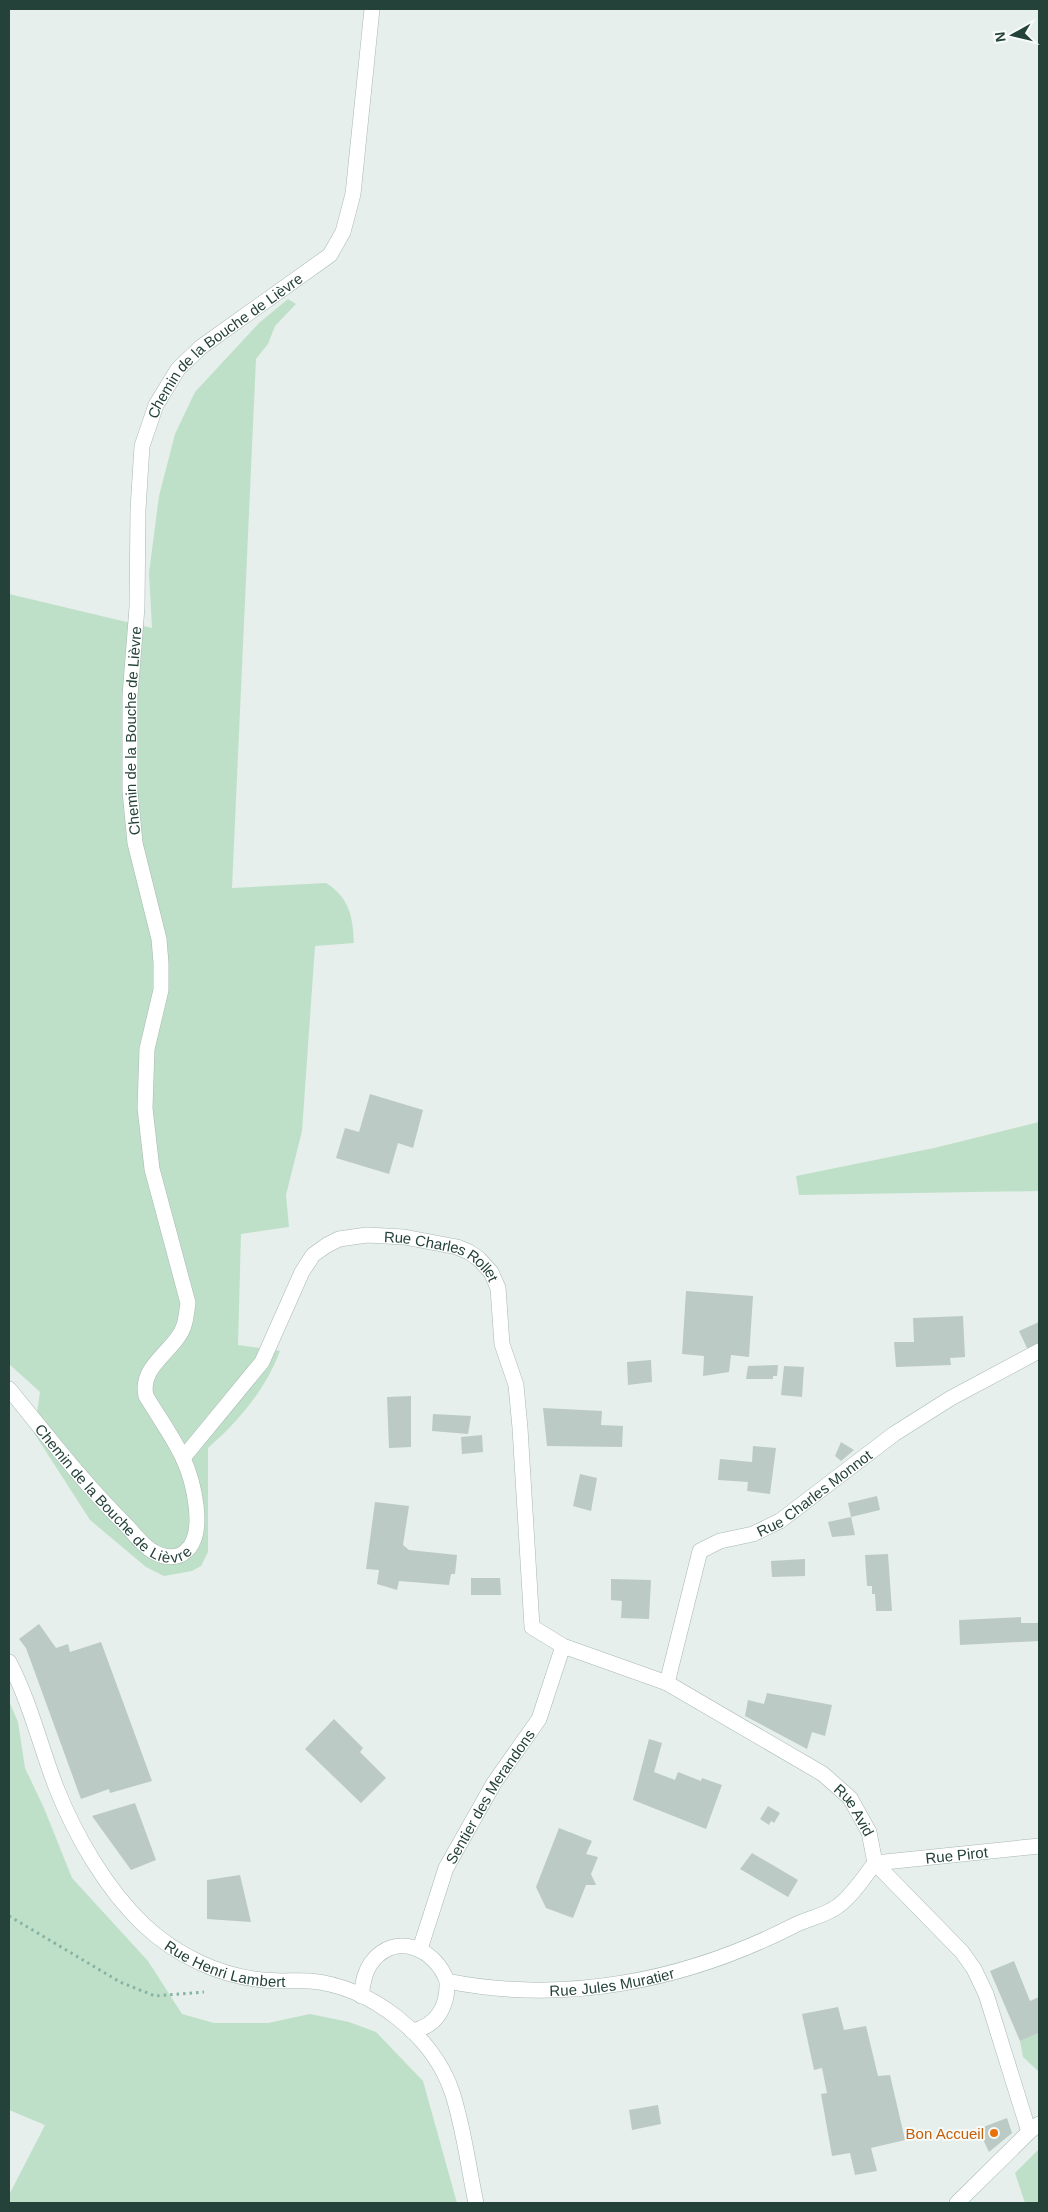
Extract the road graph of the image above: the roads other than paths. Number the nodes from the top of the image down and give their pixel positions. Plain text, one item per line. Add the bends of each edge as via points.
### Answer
1 (372, 9) edge
2 (1039, 1351) edge
3 (9, 1388) edge
4 (183, 1458) junction
5 (532, 1627) joint
6 (563, 1646) junction
7 (9, 1662) edge
8 (667, 1682) junction
9 (1039, 1846) edge
10 (875, 1863) junction
11 (420, 1949) junction
12 (447, 1981) junction
13 (361, 1996) junction
14 (412, 2031) junction
15 (1034, 2128) edge
16 (476, 2203) edge
17 (957, 2203) edge

1 - 4 street, Chemin de la Bouche de Lièvre via 353,194 343,232 330,255 201,347 178,370 156,405 142,446 137,607 130,696 130,791 135,843 159,939 161,963 160,990 147,1049 145,1108 152,1169 188,1304 185,1326 149,1371 144,1386 146,1396
2 - 8 street, Rue Charles Monnot via 951,1398 894,1434 780,1521 753,1534 720,1541 700,1551
3 - 4 street, Chemin de la Bouche de Lièvre via 106,1505 152,1552 163,1557 186,1552 196,1537 197,1515 192,1483
4 - 5 street, Rue Charles Rollet via 262,1362 302,1272 313,1255 326,1245 339,1239 367,1236 404,1238 469,1252 491,1272 498,1288 502,1344 516,1385
5 - 6 street, Rue Avid
6 - 8 street, Rue Avid
6 - 11 street, Sentier des Merandons via 539,1718 494,1783 446,1868
7 - 13 street, Rue Henri Lambert via 70,1817 126,1906 164,1942 210,1967 278,1982 310,1981
8 - 10 street, Rue Avid via 837,1785 861,1815 869,1832
9 - 10 street, Rue Pirot
10 - 12 street, Rue Jules Muratier via 848,1898 826,1914 688,1969 608,1986 560,1989 511,1989
10 - 15 street via 962,1952 974,1969
11 - 12 street via 442,1967
11 - 13 street via 405,1946 380,1954 364,1977
12 - 14 street via 448,1995 442,2010 433,2022
13 - 14 street, Rue Henri Lambert
14 - 16 street, Rue Henri Lambert via 440,2068 452,2091
15 - 17 street

